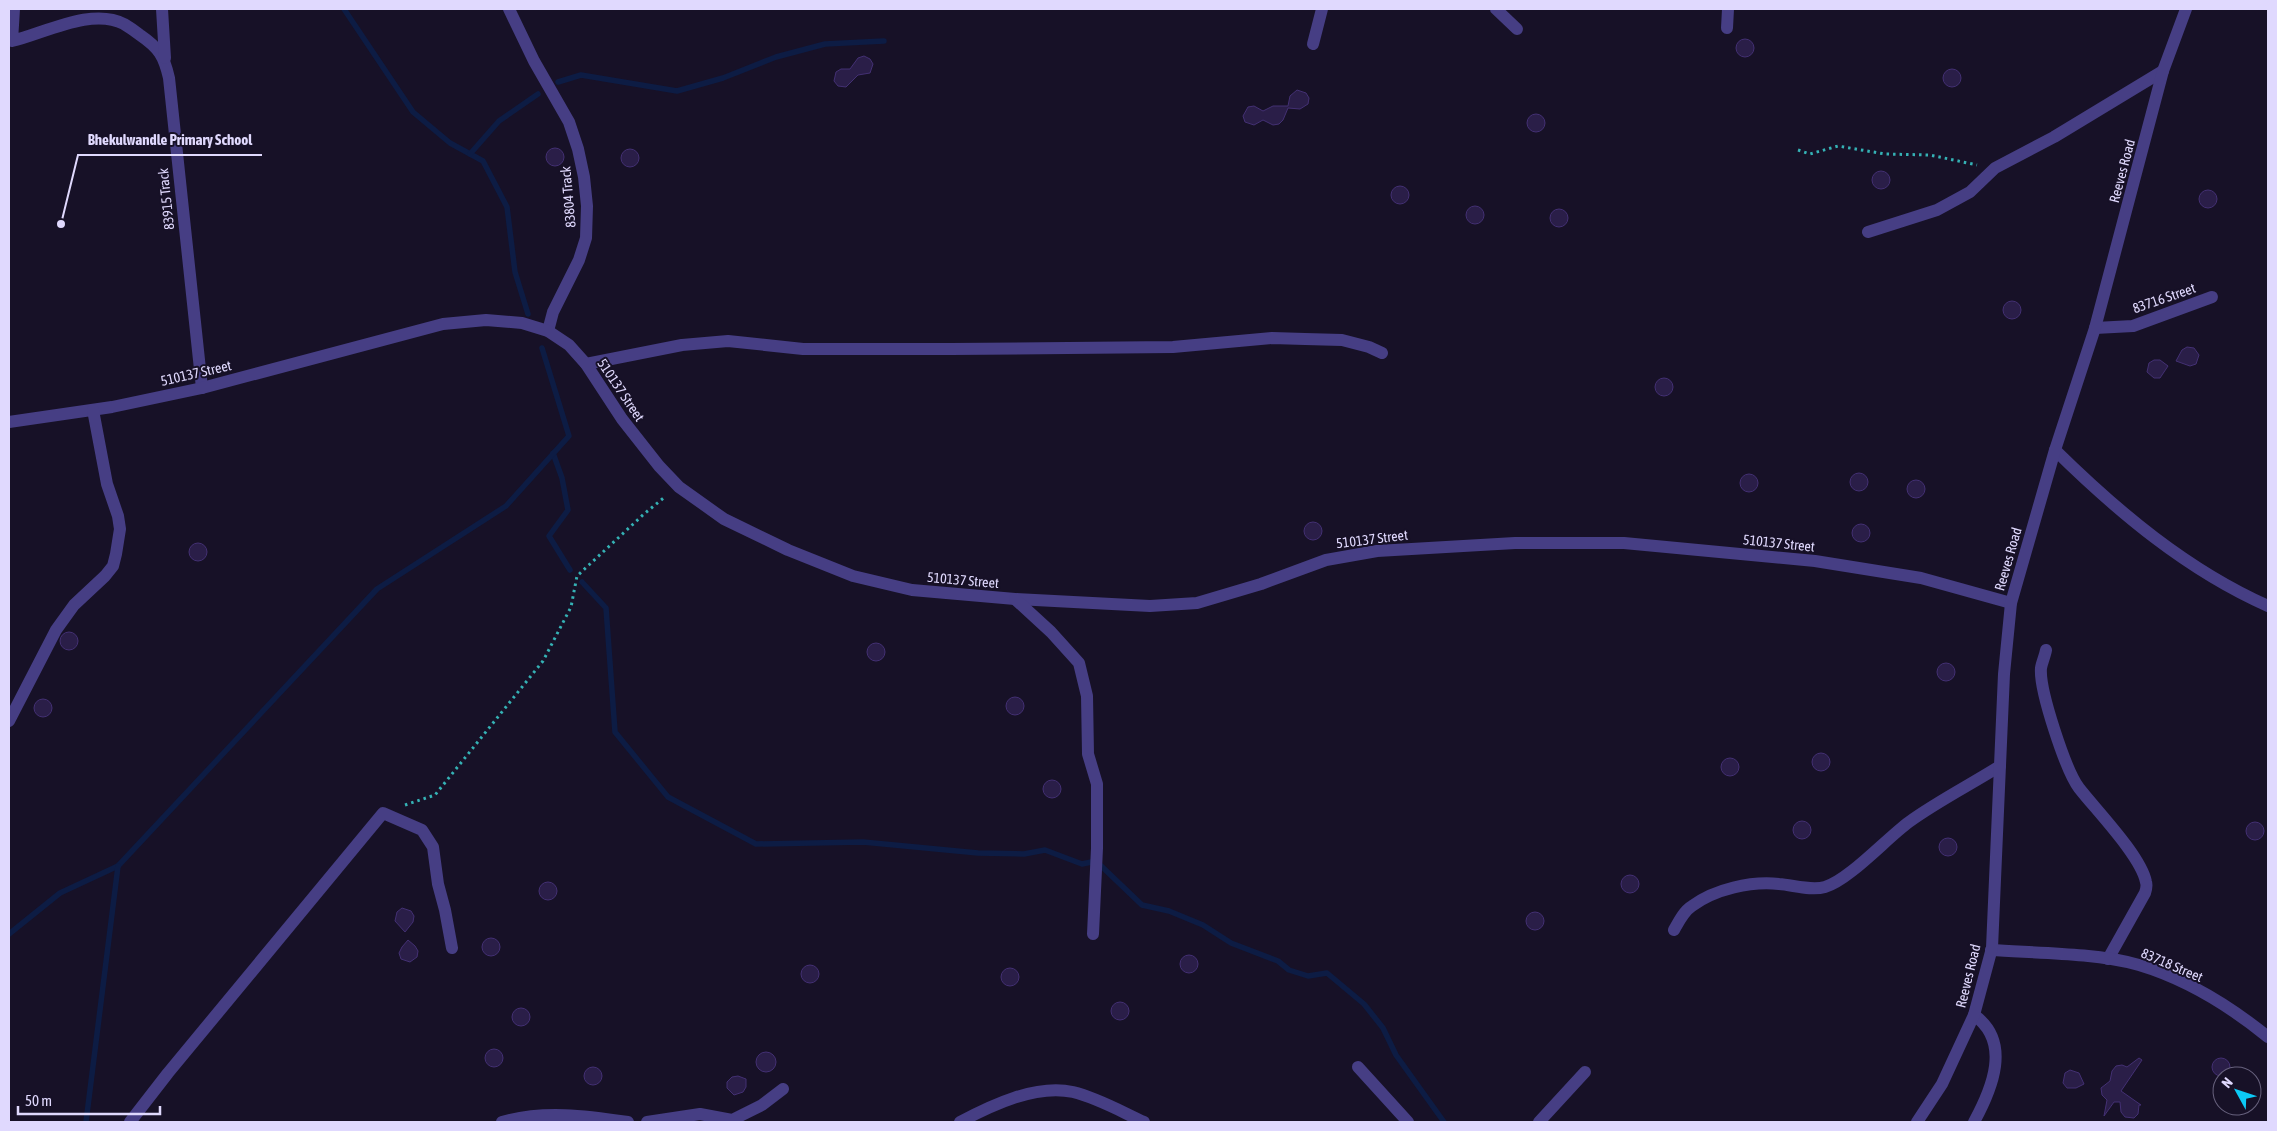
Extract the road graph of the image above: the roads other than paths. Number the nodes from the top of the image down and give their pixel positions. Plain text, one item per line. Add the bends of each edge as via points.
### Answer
1 (14, 9) edge
2 (162, 9) edge
3 (509, 9) edge
4 (1322, 9) edge
5 (1496, 9) edge
6 (1728, 9) edge
7 (2186, 9) edge
8 (1727, 28) dead end
9 (1517, 29) dead end
10 (10, 41) edge
11 (1313, 44) dead end
12 (165, 58) junction
13 (2163, 71) junction
14 (1868, 232) dead end
15 (2212, 297) dead end
16 (2095, 328) junction
17 (548, 331) junction
18 (1382, 353) dead end
19 (586, 364) junction
20 (202, 388) junction
21 (93, 410) junction
22 (9, 422) edge
23 (2055, 450) junction
24 (1015, 600) junction
25 (2011, 603) junction
26 (2268, 606) edge
27 (2046, 650) dead end
28 (9, 721) edge
29 (2000, 766) junction
30 (1674, 930) dead end
31 (1093, 934) dead end
32 (452, 948) dead end
33 (1992, 950) junction
34 (2108, 959) junction
35 (1974, 1015) junction
36 (2268, 1037) edge
37 (1358, 1067) dead end
38 (1585, 1072) dead end
39 (783, 1089) dead end
40 (130, 1122) edge
41 (502, 1122) edge
42 (628, 1122) edge
43 (648, 1122) edge
44 (960, 1122) edge
45 (1144, 1122) edge
46 (1408, 1122) edge
47 (1540, 1122) edge
48 (1917, 1122) edge
49 (1974, 1122) edge

1 - 10 street
2 - 12 street, 83915 Track
3 - 17 street, 83804 Track via 569,122 584,177 586,238 579,260 553,312
4 - 11 street
5 - 9 street
6 - 8 street
7 - 13 street, Reeves Road
10 - 12 street via 86,18 105,18 123,23
12 - 20 street, 83915 Track
13 - 14 street via 2054,137 1995,168 1970,192 1937,210
13 - 16 street, Reeves Road
15 - 16 street, 83716 Street via 2142,323
16 - 23 street, Reeves Road
17 - 19 street, 510137 Street
17 - 20 street, 510137 Street via 522,323 486,320 443,324
18 - 19 street via 1342,340 1272,338 1173,347 951,349 803,349 728,341 682,344
19 - 24 street, 510137 Street via 622,419 659,466 679,487 724,519 853,576 912,590
20 - 21 street, 510137 Street
21 - 22 street, 510137 Street
21 - 28 street via 107,484 118,516 120,529 116,554 112,566 74,605 56,630
23 - 25 street, Reeves Road
23 - 26 street via 2100,494 2200,570
24 - 25 street, 510137 Street via 1150,606 1197,603 1326,560 1377,551 1515,543 1624,543 1815,561 1921,578
24 - 31 street via 1079,663 1087,696 1088,754 1097,784
25 - 29 street, Reeves Road
27 - 34 street via 2041,668 2046,700 2068,764 2078,787 2122,840 2146,882 2145,893
29 - 30 street via 1909,822 1829,885 1822,888 1773,883 1720,892 1691,906
29 - 33 street, Reeves Road
32 - 40 street via 433,847 422,830 383,813
33 - 34 street, 83718 Street
33 - 35 street, Reeves Road
34 - 36 street, 83718 Street via 2139,965 2182,983 2223,1004
35 - 48 street, Reeves Road via 1942,1084
35 - 49 street via 1991,1034 1996,1053 1987,1099
37 - 46 street
38 - 47 street
39 - 43 street via 762,1105 732,1120 700,1114
41 - 42 street via 550,1115
44 - 45 street via 1014,1098 1059,1090 1084,1096

